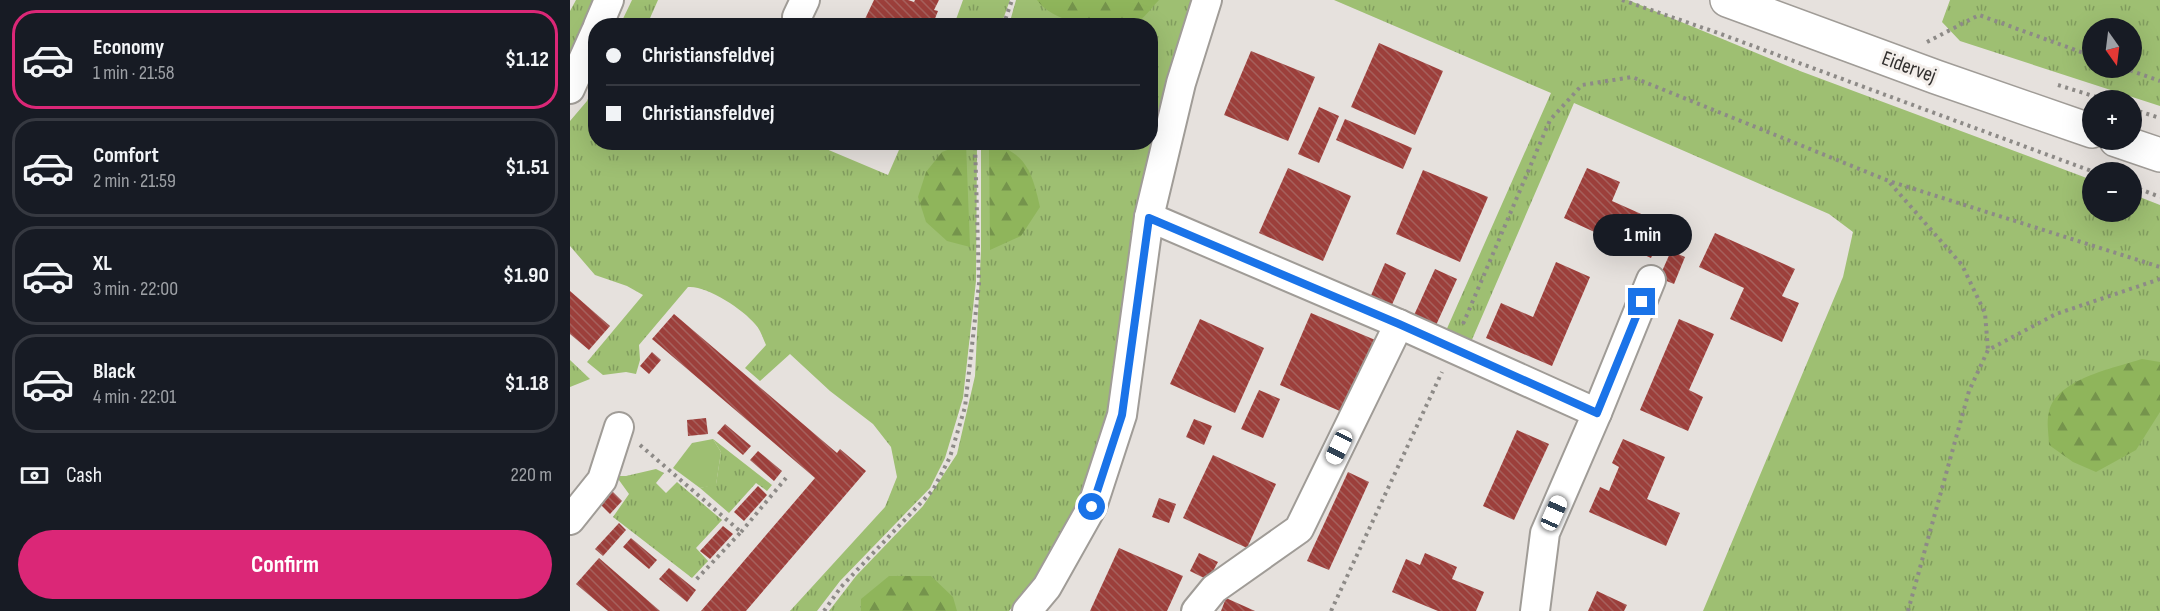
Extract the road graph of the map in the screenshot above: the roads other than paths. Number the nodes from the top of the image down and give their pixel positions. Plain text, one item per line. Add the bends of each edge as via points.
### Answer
1 (609, 0) edge
2 (1207, 0) edge
3 (1729, 0) edge
4 (601, 18) edge
5 (588, 49) edge
6 (570, 89) edge
7 (2082, 128) edge
8 (2142, 149) edge
9 (2160, 155) edge
10 (1149, 218) junction
11 (1651, 280) dead end
12 (1399, 324) junction
13 (1597, 413) junction
14 (619, 427) road end
15 (570, 520) edge
16 (1027, 611) edge
17 (1196, 611) edge
18 (1535, 611) edge

1 - 4 street
2 - 10 street via 1181,83
3 - 7 street, Eidervej
5 - 6 street
8 - 9 street
10 - 12 street
10 - 16 street via 1119,425 1092,507 1047,587
11 - 13 street
12 - 13 street
12 - 17 street via 1299,529 1214,589
13 - 18 street via 1545,532
14 - 15 street via 602,480

